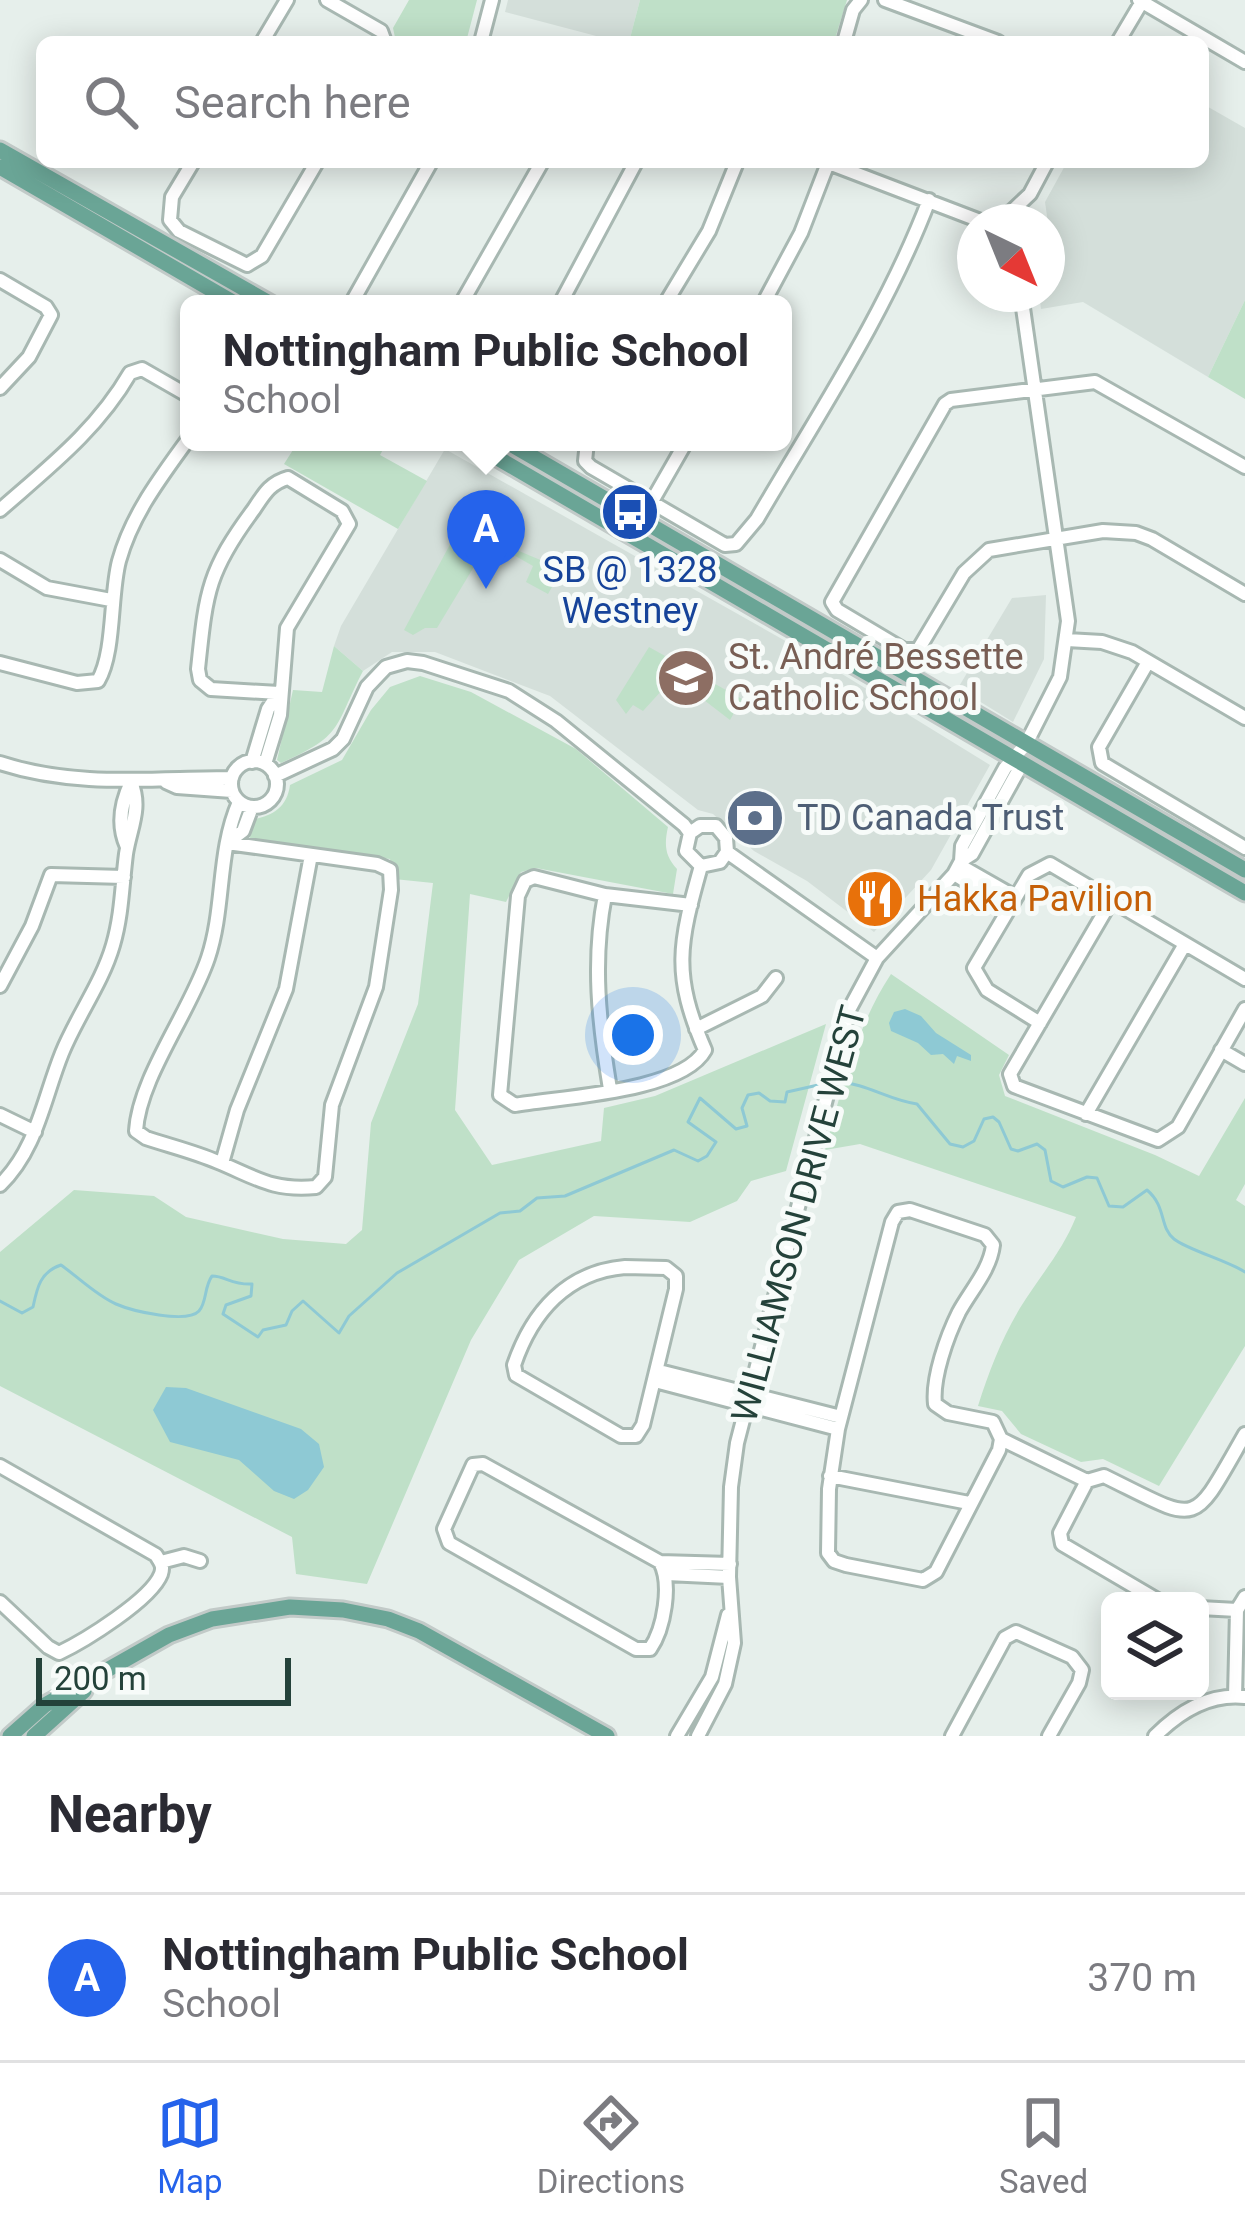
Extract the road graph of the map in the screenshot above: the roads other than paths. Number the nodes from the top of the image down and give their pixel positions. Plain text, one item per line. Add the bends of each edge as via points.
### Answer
1 (287, 0) edge
2 (327, 0) edge
3 (492, 0) edge
4 (861, 0) edge
5 (885, 0) edge
6 (1142, 1) edge
7 (266, 36) edge
8 (383, 36) edge
9 (483, 36) edge
10 (846, 36) edge
11 (982, 36) edge
12 (1122, 36) edge
13 (1201, 36) edge
14 (1209, 41) edge
15 (1245, 62) edge
16 (0, 150) edge
17 (0, 166) edge
18 (189, 168) edge
19 (313, 168) edge
20 (428, 168) edge
21 (539, 168) edge
22 (633, 168) edge
23 (735, 168) edge
24 (825, 168) edge
25 (843, 168) edge
26 (1044, 168) edge
27 (1030, 194) junction
28 (929, 200) junction
29 (1015, 204) edge
30 (1030, 204) edge
31 (957, 208) edge
32 (0, 280) edge
33 (221, 295) edge
34 (255, 295) edge
35 (356, 295) edge
36 (466, 295) edge
37 (565, 295) edge
38 (670, 295) edge
39 (769, 295) edge
40 (1023, 312) edge
41 (2, 383) edge
42 (1034, 389) junction
43 (180, 391) edge
44 (181, 451) edge
45 (486, 451) edge
46 (523, 451) edge
47 (586, 451) edge
48 (681, 451) edge
49 (1245, 467) edge
50 (651, 503) junction
51 (0, 510) edge
52 (1058, 540) junction
53 (0, 560) edge
54 (1245, 594) edge
55 (111, 600) junction
56 (1067, 640) junction
57 (1148, 662) junction
58 (2, 669) edge
59 (279, 693) junction
60 (1245, 718) edge
61 (1025, 743) junction
62 (1016, 759) junction
63 (258, 763) junction
64 (0, 764) edge
65 (275, 776) junction
66 (130, 782) junction
67 (238, 795) junction
68 (690, 833) junction
69 (227, 843) junction
70 (1245, 848) edge
71 (727, 852) junction
72 (310, 855) junction
73 (701, 866) junction
74 (958, 867) junction
75 (1245, 870) edge
76 (124, 877) junction
77 (1245, 893) edge
78 (605, 895) junction
79 (1111, 901) junction
80 (1012, 903) junction
81 (691, 905) junction
82 (1185, 944) junction
83 (877, 958) junction
84 (776, 978) dead end
85 (1245, 979) edge
86 (0, 986) edge
87 (1245, 1009) edge
88 (1040, 1023) junction
89 (696, 1029) junction
90 (1225, 1044) junction
91 (1245, 1050) edge
92 (1245, 1064) edge
93 (610, 1089) junction
94 (1086, 1114) junction
95 (0, 1115) edge
96 (35, 1132) junction
97 (221, 1163) junction
98 (0, 1185) edge
99 (657, 1376) junction
100 (747, 1399) junction
101 (839, 1424) junction
102 (1245, 1434) edge
103 (1001, 1439) junction
104 (3, 1473) edge
105 (830, 1476) junction
106 (1087, 1480) junction
107 (969, 1503) junction
108 (200, 1561) dead end
109 (161, 1562) junction
110 (663, 1568) junction
111 (730, 1571) junction
112 (1144, 1592) edge
113 (1245, 1597) edge
114 (0, 1602) edge
115 (731, 1602) junction
116 (1209, 1608) edge
117 (1237, 1610) junction
118 (100, 1677) junction
119 (1240, 1697) edge
120 (10, 1736) edge
121 (34, 1736) edge
122 (607, 1736) edge
123 (677, 1736) edge
124 (698, 1736) edge
125 (952, 1736) edge
126 (1049, 1736) edge
127 (1155, 1736) edge

1 - 7 street
2 - 8 street
3 - 9 street
4 - 10 street
5 - 11 street
6 - 12 street
6 - 13 street
14 - 15 street
16 - 34 main road
17 - 33 main road
18 - 19 street via 172,197 170,220 247,265 262,256
20 - 35 street
21 - 36 street
22 - 37 street
23 - 38 street
24 - 39 street
25 - 28 street
26 - 27 street
27 - 29 street
27 - 30 street
28 - 31 street
28 - 50 street via 870,324 743,539 725,545
32 - 41 street via 51,315 29,357
40 - 42 street
42 - 49 street via 1095,382
42 - 52 street
42 - 52 street via 945,404 832,602 904,650 918,650 979,555
43 - 51 street via 142,369 130,373 78,444
44 - 55 street via 129,530
45 - 62 main road
46 - 61 main road
47 - 50 street via 591,467
48 - 50 street
52 - 54 street via 1136,533
52 - 56 street
53 - 55 street via 46,588
55 - 58 street via 98,681
56 - 57 street via 1112,644
56 - 61 street, WILLIAMSON DRIVE WEST via 1060,677
57 - 60 street
57 - 70 street via 1099,747 1102,763
59 - 59 street via 287,628 349,524 342,511 288,478 271,485 215,566 198,669 211,689
59 - 63 street via 280,715
61 - 62 street, WILLIAMSON DRIVE WEST
61 - 75 main road
62 - 74 street, WILLIAMSON DRIVE WEST via 962,846
62 - 77 main road
63 - 65 street
63 - 67 street via 239,767
64 - 66 street
65 - 67 street via 272,798
65 - 68 street via 343,739 367,687 386,668 422,663 509,692 556,721
66 - 67 street via 178,777
66 - 76 street via 136,803
67 - 69 street
68 - 71 street via 716,826
68 - 73 street via 686,851
69 - 72 street
69 - 97 street via 210,952 145,1090 136,1131
71 - 73 street
71 - 83 street
72 - 97 street via 286,989
72 - 97 street via 390,870 391,890 376,987 332,1106 325,1178 292,1190
73 - 81 street
74 - 80 street
74 - 83 street, WILLIAMSON DRIVE WEST
76 - 86 street via 51,874
76 - 96 street via 112,948
78 - 81 street
78 - 93 street via 596,996
78 - 93 street via 525,881 500,1095 515,1105
79 - 80 street via 1050,864 1029,875
79 - 82 street
79 - 88 street
80 - 88 street via 974,968 987,990
81 - 89 street via 681,983
82 - 85 street
82 - 94 street
83 - 100 street, WILLIAMSON DRIVE WEST via 831,1067
84 - 89 street via 762,996
87 - 90 street
88 - 94 street via 1010,1074 1014,1086
89 - 93 street via 705,1050 698,1062 651,1084
90 - 91 street
90 - 92 street
90 - 94 street via 1166,1138
95 - 96 street
96 - 98 street
99 - 99 street via 643,1426 636,1436 621,1436 516,1375 515,1360 544,1311 574,1281 597,1270 666,1268 676,1289
99 - 100 street
100 - 101 street
100 - 111 street, WILLIAMSON DRIVE WEST via 731,1487
101 - 103 street via 892,1222 910,1210 985,1235 993,1245 956,1317 934,1391 935,1404 993,1422
101 - 105 street
102 - 106 street via 1205,1504 1191,1512 1104,1476
103 - 106 street
103 - 107 street
104 - 109 street
105 - 107 street
105 - 107 street via 834,1562 922,1580 936,1572
106 - 112 street via 1062,1544
108 - 109 street
109 - 114 street via 143,1597 59,1653
110 - 110 street via 483,1464 465,1475 443,1529 449,1543 636,1649 650,1649 658,1636
110 - 111 street
111 - 115 street, WILLIAMSON DRIVE WEST
113 - 117 street
115 - 123 street, WILLIAMSON DRIVE WEST via 712,1677
115 - 124 street, WILLIAMSON DRIVE WEST via 725,1684
116 - 117 street
117 - 119 street
118 - 120 main road via 45,1705
118 - 121 main road
118 - 122 main road via 212,1619 290,1607 343,1610 450,1645
119 - 127 street via 1199,1704
125 - 126 street via 1005,1638 1016,1632 1072,1657 1082,1670

